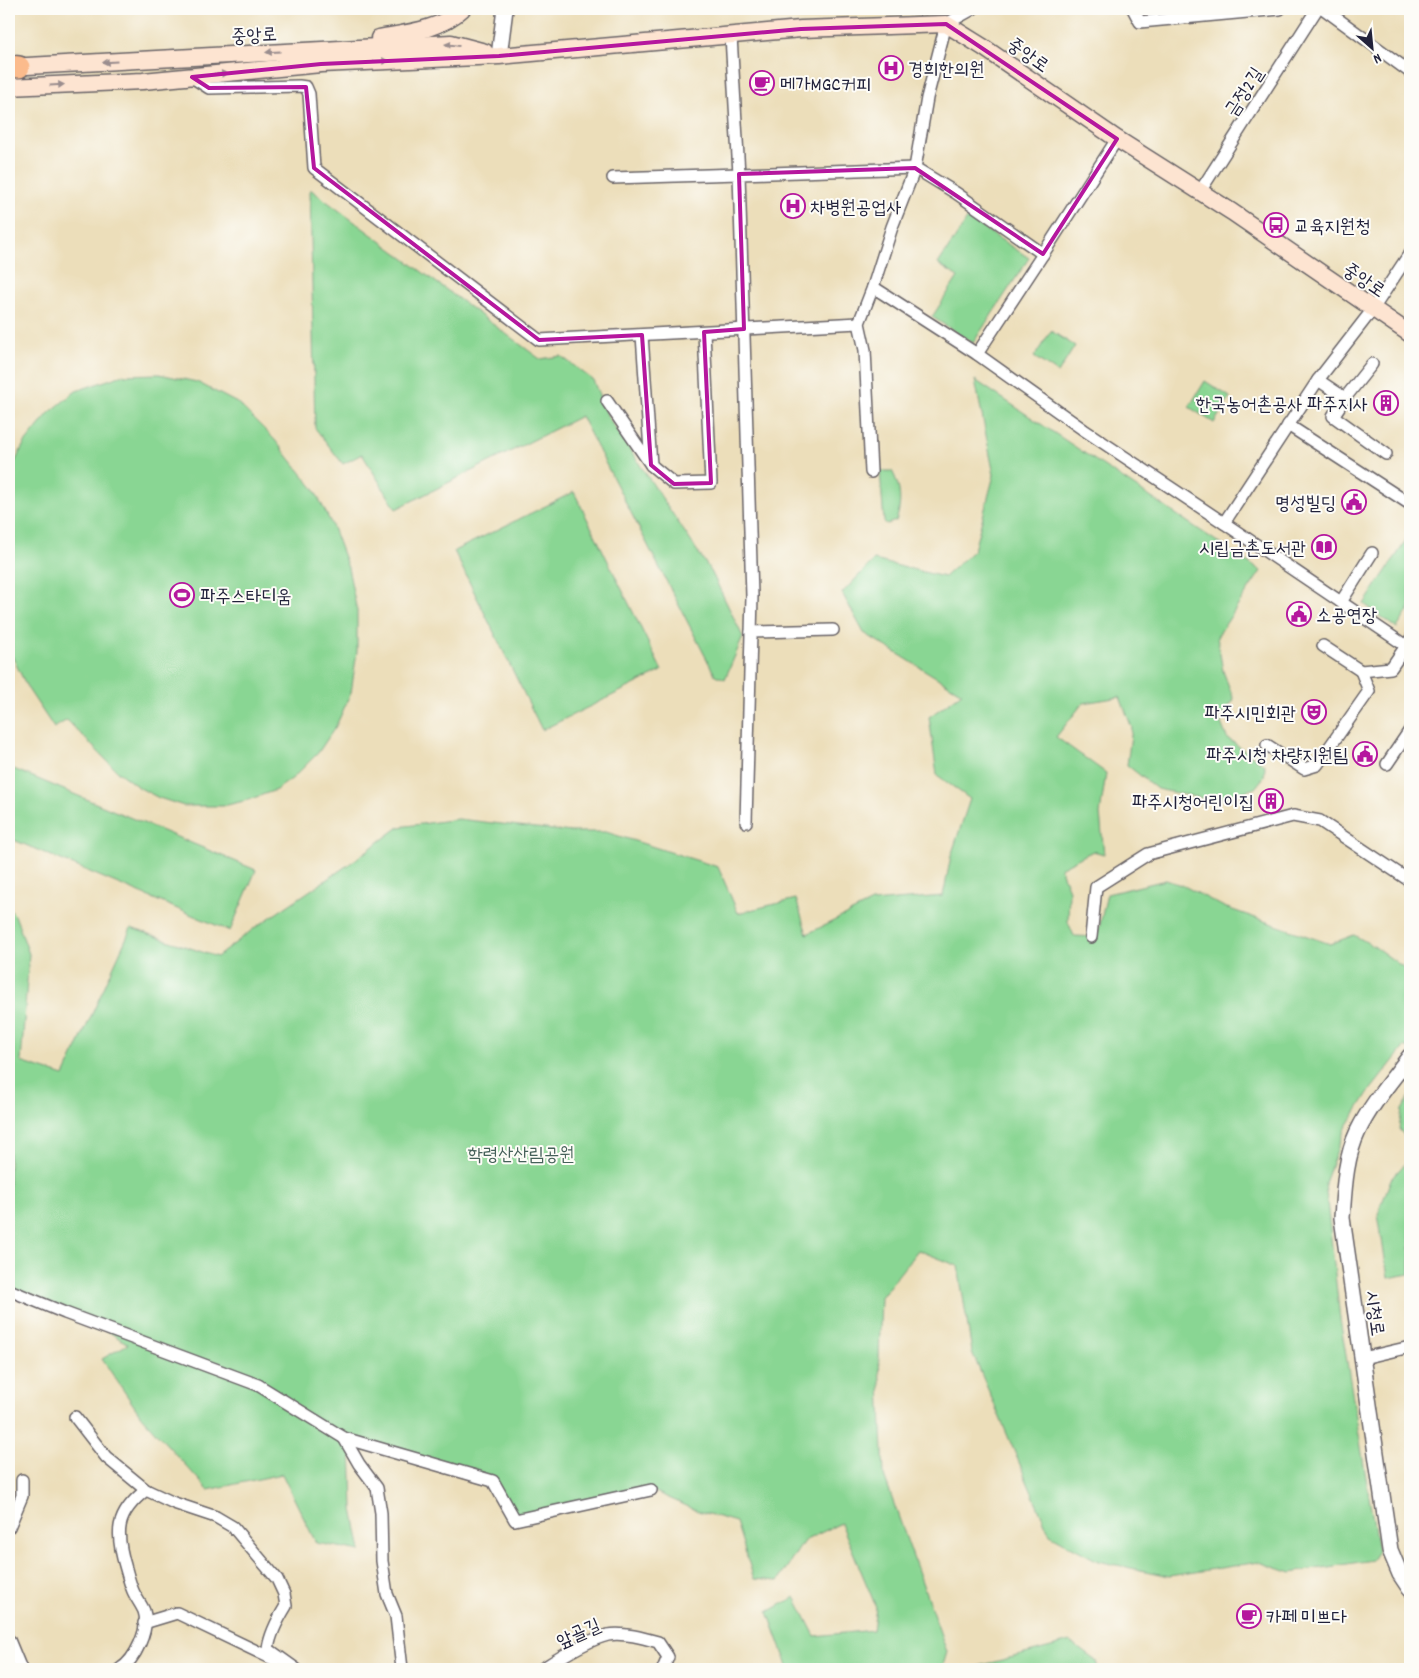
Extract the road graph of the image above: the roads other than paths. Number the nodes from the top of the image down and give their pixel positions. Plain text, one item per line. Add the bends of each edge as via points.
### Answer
1 (462, 9) edge
2 (505, 9) edge
3 (973, 9) edge
4 (1133, 9) edge
5 (1280, 9) edge
6 (1317, 9) edge
7 (1324, 9) edge
8 (946, 24) junction
9 (731, 36) junction
10 (302, 51) junction
11 (499, 56) junction
12 (12, 66) edge
13 (1410, 72) edge
14 (192, 77) junction
15 (9, 87) edge
16 (1117, 139) junction
17 (915, 168) junction
18 (739, 174) junction
19 (613, 178) dead end
20 (1199, 193) junction
21 (1410, 252) edge
22 (1042, 254) junction
23 (873, 287) junction
24 (1373, 309) junction
25 (859, 323) junction
26 (744, 329) junction
27 (704, 332) junction
28 (1410, 334) edge
29 (642, 335) junction
30 (977, 354) junction
31 (1372, 364) dead end
32 (1318, 380) junction
33 (1345, 398) junction
34 (607, 401) dead end
35 (1288, 425) junction
36 (1386, 454) dead end
37 (651, 465) junction
38 (871, 472) dead end
39 (1410, 504) edge
40 (1224, 523) junction
41 (1372, 553) dead end
42 (1341, 602) junction
43 (833, 630) dead end
44 (751, 632) junction
45 (1408, 643) edge
46 (1323, 646) dead end
47 (1361, 671) junction
48 (1410, 730) edge
49 (1268, 745) dead end
50 (1387, 764) dead end
51 (746, 822) dead end
52 (1410, 881) edge
53 (1090, 937) dead end
54 (1410, 1056) edge
55 (9, 1290) edge
56 (1410, 1347) edge
57 (1363, 1358) junction
58 (75, 1417) dead end
59 (344, 1438) junction
60 (22, 1480) dead end
61 (146, 1490) junction
62 (651, 1490) dead end
63 (9, 1527) edge
64 (1410, 1589) edge
65 (144, 1623) junction
66 (9, 1640) edge
67 (21, 1669) edge
68 (120, 1669) edge
69 (295, 1669) edge
70 (402, 1669) edge
71 (542, 1669) edge
72 (663, 1669) edge

1 - 10 main road via 455,16 423,30
2 - 11 street
3 - 8 street
4 - 5 street via 1140,22
6 - 20 street, 금정2길
7 - 13 street
8 - 9 main road, 중앙로 via 802,29
8 - 16 main road, 중앙로
8 - 17 street via 927,98
9 - 11 main road, 중앙로
9 - 18 street
11 -> 10 main road, 중앙로 via 451,43
10 -> 12 main road, 중앙로
14 -> 11 main road, 중앙로 via 322,64
15 -> 14 main road, 중앙로
14 - 29 street via 210,88 306,87 314,168 539,340
16 - 20 main road, 중앙로
16 - 22 street
17 - 18 street
17 - 22 street
17 - 23 street
18 - 19 street
18 - 26 street
20 - 24 main road, 중앙로
21 - 24 street
22 - 30 street
23 - 25 street
23 - 30 street
24 - 28 main road, 중앙로
24 - 32 street
25 - 26 street
25 - 38 street via 865,350
26 - 27 street
26 - 44 street
27 - 29 street
27 - 37 street via 711,484 674,484
29 - 37 street
30 - 40 street
31 - 33 street
32 - 33 street
32 - 35 street
33 - 36 street via 1333,416
34 - 37 street
35 - 39 street
35 - 40 street
40 - 42 street
41 - 42 street
42 - 45 street
43 - 44 street
44 - 51 street
45 - 47 street via 1391,668
46 - 47 street
47 - 49 street via 1369,691 1317,765 1304,769
48 - 50 street
52 - 53 street via 1320,821 1293,816 1148,854 1096,887
54 - 57 street, 시청로 via 1374,1103 1357,1132 1344,1190 1342,1218
55 - 59 street via 258,1385
56 - 57 street
57 - 64 street, 시청로 via 1390,1550
58 - 61 street via 106,1457
59 - 62 street via 493,1480 515,1520
59 - 70 street via 377,1488 382,1561 387,1594 396,1616
60 - 63 street via 22,1496
61 - 65 street via 122,1518 118,1531 121,1552 132,1589 144,1613
61 - 69 street via 216,1517 233,1528 277,1579 286,1606 268,1649
65 - 68 street via 136,1653
65 - 69 street via 177,1613
66 - 67 street
71 - 72 street, 앞골길 via 577,1648 608,1635 636,1636 658,1642 668,1657

